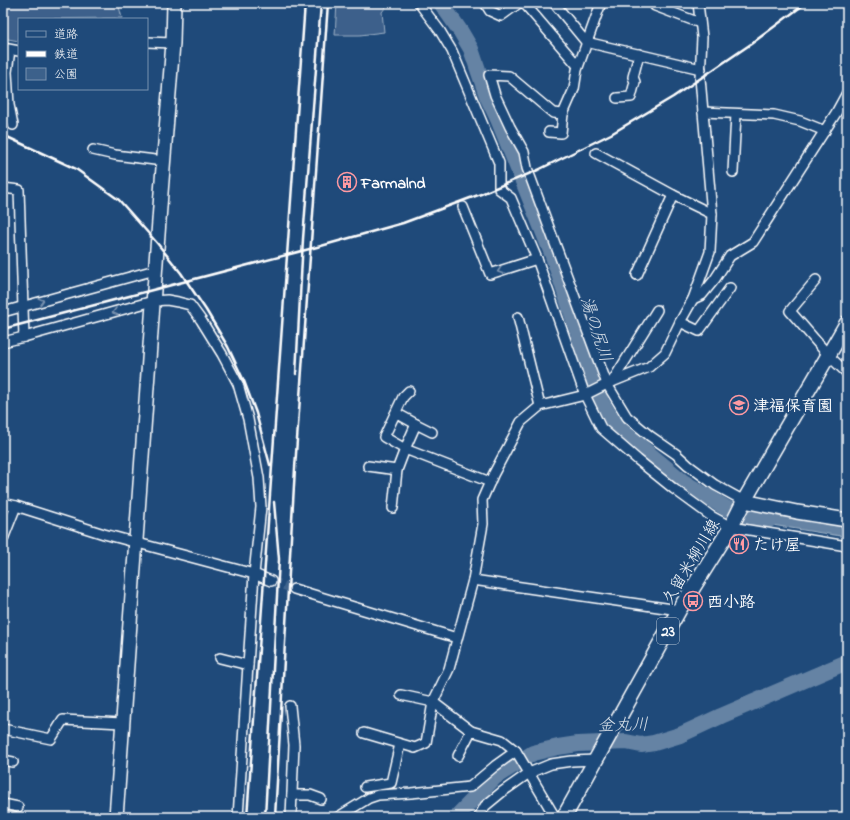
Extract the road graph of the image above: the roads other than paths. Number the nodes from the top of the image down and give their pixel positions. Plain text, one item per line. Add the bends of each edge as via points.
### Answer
1 (174, 3) edge
2 (419, 3) edge
3 (484, 3) edge
4 (519, 3) edge
5 (524, 3) edge
6 (554, 3) edge
7 (601, 3) edge
8 (698, 3) edge
9 (655, 6) dead end
10 (700, 23) junction
11 (148, 42) edge
12 (586, 42) junction
13 (173, 43) junction
14 (11, 49) edge
15 (639, 54) junction
16 (578, 66) junction
17 (700, 69) junction
18 (847, 93) edge
19 (617, 98) dead end
20 (703, 112) junction
21 (563, 114) junction
22 (736, 114) junction
23 (13, 125) dead end
24 (549, 132) dead end
25 (825, 132) junction
26 (93, 150) dead end
27 (596, 153) dead end
28 (163, 161) junction
29 (734, 172) dead end
30 (3, 188) edge
31 (673, 195) junction
32 (463, 207) dead end
33 (712, 214) junction
34 (537, 259) junction
35 (155, 270) junction
36 (636, 275) dead end
37 (816, 280) dead end
38 (730, 288) dead end
39 (693, 299) junction
40 (153, 301) junction
41 (23, 306) junction
42 (657, 310) dead end
43 (3, 312) edge
44 (518, 317) dead end
45 (680, 322) junction
46 (847, 323) edge
47 (24, 337) junction
48 (3, 342) edge
49 (828, 356) junction
50 (847, 373) edge
51 (610, 383) junction
52 (409, 391) dead end
53 (585, 395) junction
54 (540, 406) junction
55 (396, 413) junction
56 (416, 424) junction
57 (432, 432) dead end
58 (405, 449) junction
59 (368, 466) dead end
60 (397, 470) junction
61 (490, 482) junction
62 (3, 503) edge
63 (16, 506) junction
64 (742, 506) junction
65 (393, 508) dead end
66 (847, 520) edge
67 (731, 526) junction
68 (3, 539) edge
69 (136, 543) junction
70 (847, 546) edge
71 (254, 574) junction
72 (473, 580) junction
73 (271, 581) tunnel mouth
74 (294, 589) tunnel mouth
75 (679, 610) junction
76 (457, 638) junction
77 (220, 658) dead end
78 (248, 665) junction
79 (401, 695) dead end
80 (433, 702) junction
81 (290, 706) dead end
82 (122, 723) junction
83 (3, 729) edge
84 (471, 731) junction
85 (364, 733) dead end
86 (400, 744) junction
87 (516, 751) junction
88 (458, 756) dead end
89 (3, 760) edge
90 (595, 760) junction
91 (14, 762) dead end
92 (529, 773) junction
93 (365, 787) dead end
94 (292, 795) junction
95 (321, 799) dead end
96 (3, 804) edge
97 (18, 807) dead end
98 (116, 817) edge
99 (238, 817) edge
100 (291, 817) edge
101 (338, 817) edge
102 (479, 817) edge
103 (555, 817) edge
104 (564, 817) edge

1 - 13 street
2 - 34 street via 440,30 452,52 499,163 499,189 512,198
3 - 4 street via 490,11 501,16
5 - 16 street
6 - 12 street
7 - 12 street
8 - 10 street
9 - 10 street
10 - 17 street
11 - 13 street
12 - 15 street
12 - 16 street
13 - 28 street
14 - 23 street via 7,72
15 - 17 street
15 - 19 street via 632,77 635,82 631,97
16 - 21 street via 574,89
17 - 20 street
18 - 25 street
20 - 22 street
20 - 33 street
21 - 24 street via 561,133
21 - 51 street via 553,113 509,76 489,75 495,95 524,152 527,168
22 - 25 street via 774,115 800,121
22 - 29 street
25 - 39 street via 753,242 730,256 702,295
26 - 28 street
27 - 31 street
28 - 35 street
30 - 41 street via 19,190
31 - 33 street
31 - 36 street
34 -> 32 street via 490,274
33 - 39 street via 710,252
34 - 53 street
35 - 40 street
41 -> 35 street
37 - 49 street via 790,310
38 - 45 street via 699,331
39 - 45 street
40 -> 47 street
40 - 69 street
40 - 71 street via 167,300 190,305 238,384 248,419 259,478 260,507
41 - 43 street
41 - 47 street
42 - 51 street
44 - 54 street
45 - 51 street via 665,353 649,367
46 - 49 main road, 久留米柳川線 / 23
47 - 48 street
49 - 50 street
49 - 64 main road, 久留米柳川線 / 23
51 - 53 street
51 - 64 street via 627,417
52 - 55 street via 402,396
53 - 54 street
53 - 67 street via 601,428 674,489 711,516
54 - 61 street via 521,422
55 - 56 street
55 - 58 street via 384,437
56 - 57 street
56 - 58 street
58 - 60 street
58 - 61 street
59 - 60 street
60 - 65 street
61 - 72 street via 482,500 482,524
62 - 63 street
63 - 68 street
63 - 69 street
64 - 66 street
64 - 67 main road, 久留米柳川線 / 23
67 - 70 street
67 - 75 main road, 久留米柳川線 / 23
69 - 71 street
69 - 82 street
71 - 73 street
71 - 78 street
72 - 75 street
72 - 76 street
74 - 76 street
75 - 90 main road, 久留米柳川線 / 23
76 - 80 street via 449,670
77 - 78 street
78 - 99 street
79 - 80 street
80 - 84 street
80 - 86 street via 426,743 416,748
81 - 94 street via 294,744
82 - 83 street via 63,720 51,739
82 - 98 street
84 - 87 street via 502,740
84 - 88 street
85 - 86 street
86 - 93 street via 391,783
87 - 92 street
87 - 101 street via 470,787 378,794
89 - 91 street
90 - 92 street via 551,764
90 - 104 main road, 久留米柳川線 / 23
92 - 102 street via 485,806
92 - 103 street
94 - 95 street via 310,795
94 - 100 street
96 - 97 street

